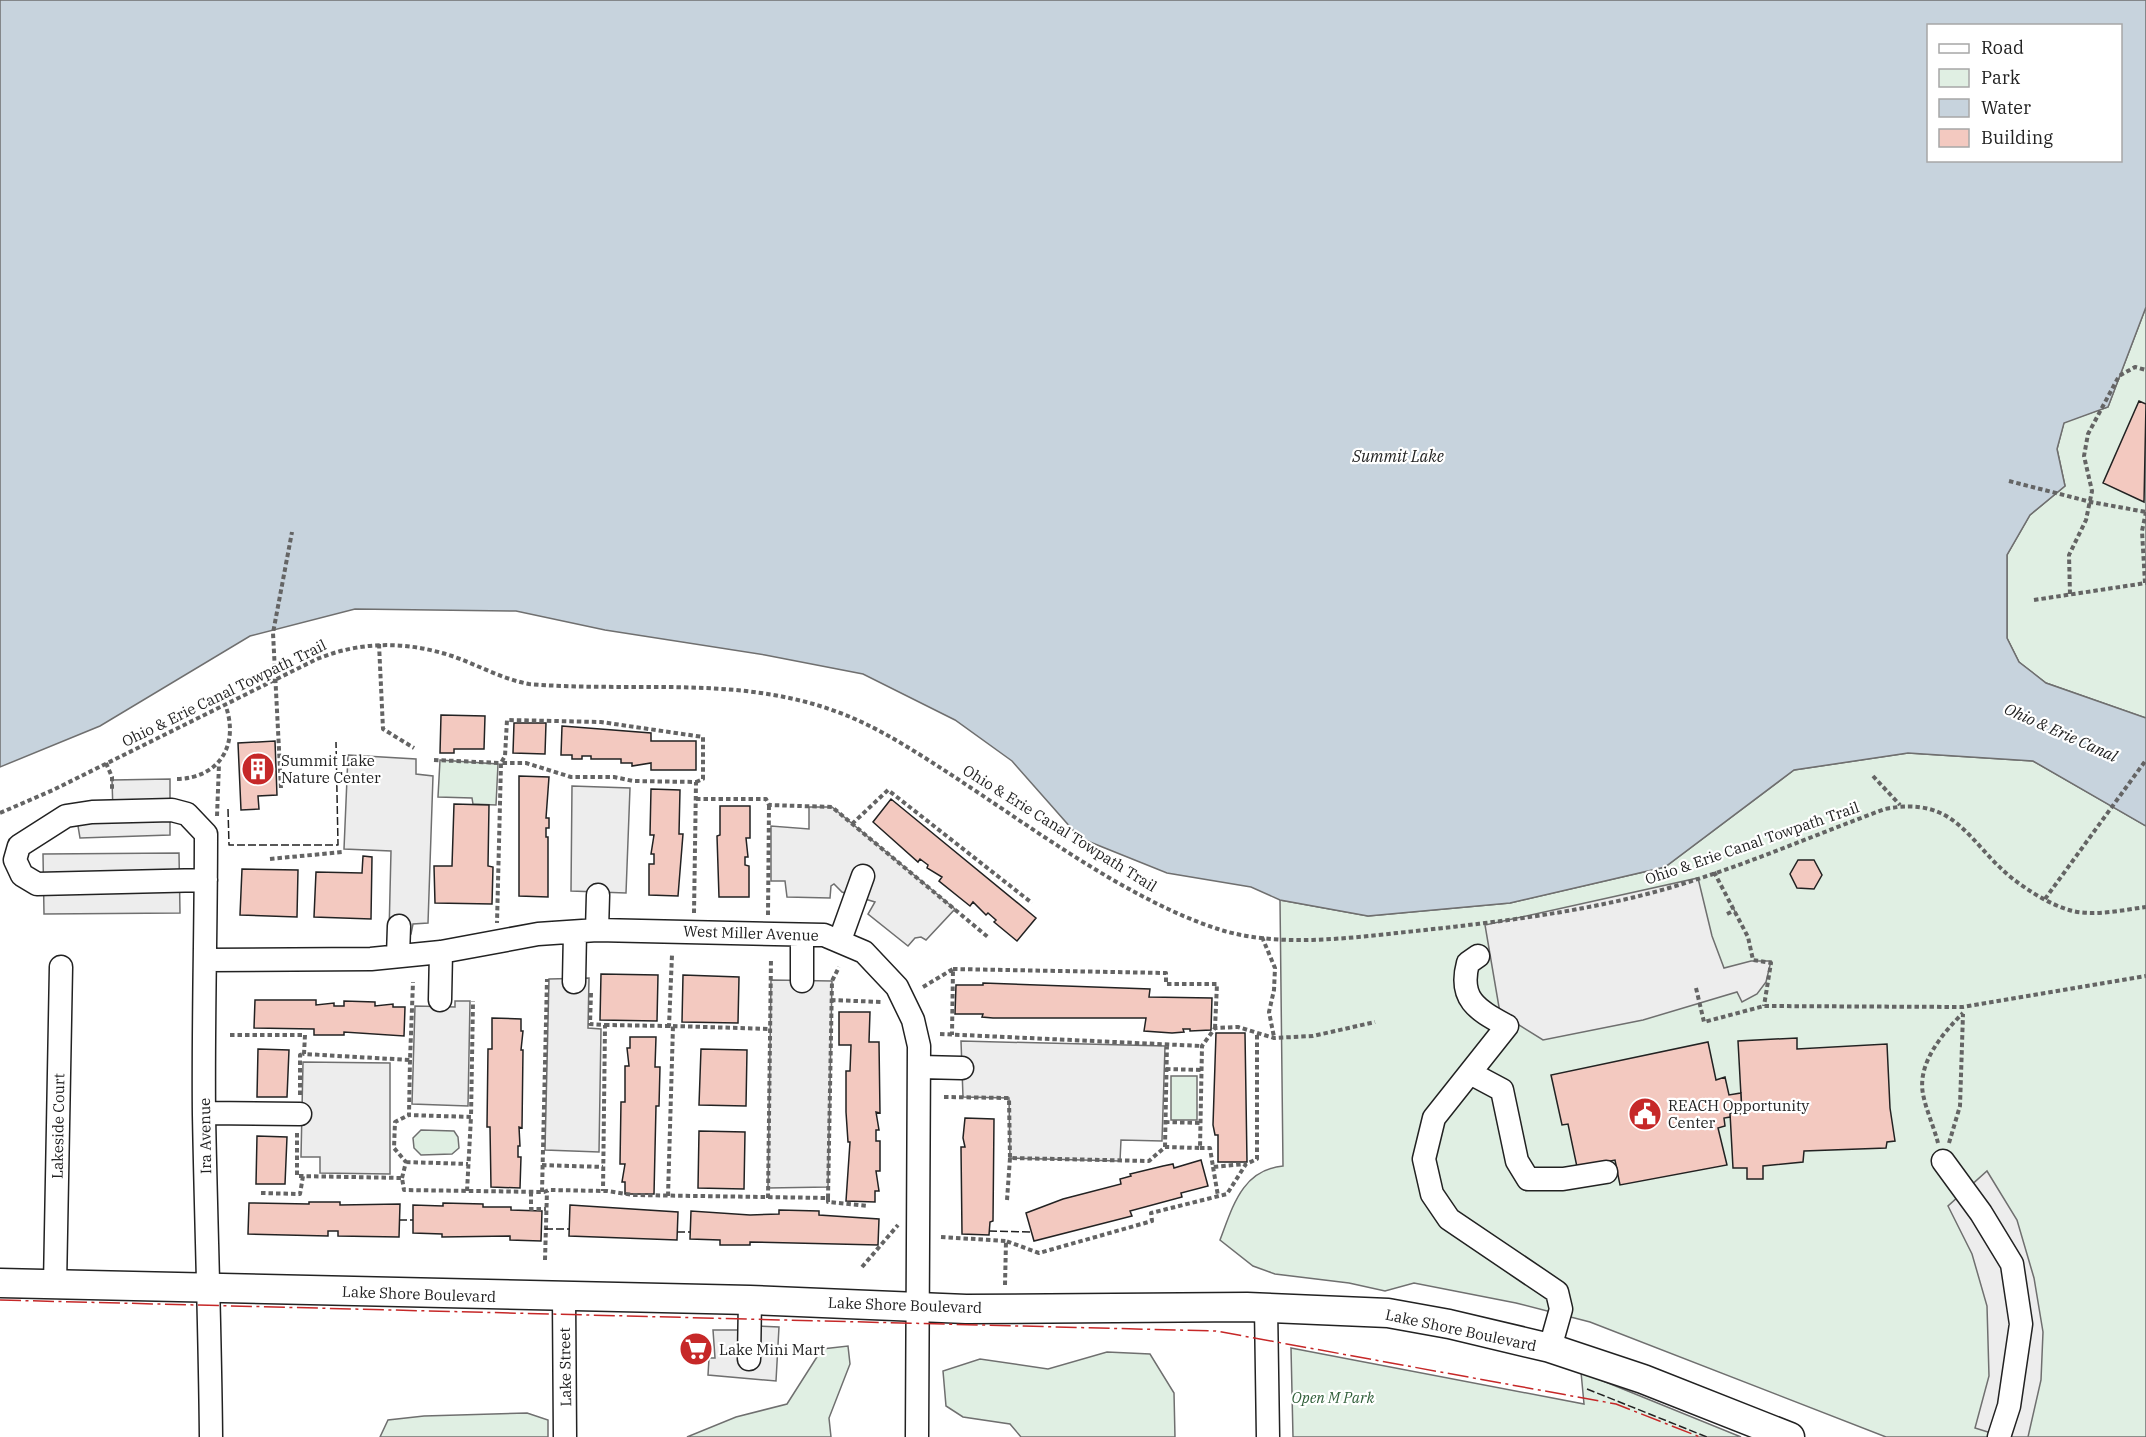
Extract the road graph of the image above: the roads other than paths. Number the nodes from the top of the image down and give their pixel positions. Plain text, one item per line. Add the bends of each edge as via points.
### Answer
1 (863, 876) dead end
2 (206, 880) junction
3 (598, 895) dead end
4 (399, 926) dead end
5 (597, 930) junction
6 (575, 932) junction
7 (801, 934) junction
8 (840, 940) junction
9 (441, 952) junction
10 (398, 956) junction
11 (1478, 956) dead end
12 (206, 960) junction
13 (61, 967) dead end
14 (801, 981) dead end
15 (583, 985) road end
16 (440, 1000) dead end
17 (921, 1067) junction
18 (962, 1068) dead end
19 (1472, 1074) junction
20 (204, 1113) junction
21 (299, 1114) road end
22 (1943, 1161) road end
23 (1606, 1172) dead end
24 (0, 1283) edge
25 (56, 1285) junction
26 (208, 1288) junction
27 (564, 1298) junction
28 (750, 1300) junction
29 (917, 1305) junction
30 (1266, 1307) junction
31 (1550, 1348) junction
32 (750, 1359) dead end
33 (211, 1437) edge
34 (566, 1437) edge
35 (917, 1437) edge
36 (1268, 1437) edge
37 (1790, 1437) edge
38 (1999, 1437) edge

1 - 8 street
2 - 2 street, Ira Avenue via 37,884 22,875 15,860 19,846 66,816 172,810 211,828
2 - 12 street, Ira Avenue
3 - 5 street
4 - 10 street
5 - 6 street, West Miller Avenue
5 - 7 street, West Miller Avenue
6 - 9 street, West Miller Avenue via 538,934
6 - 15 street
7 - 8 street, West Miller Avenue
7 - 14 street
8 - 17 street, West Miller Avenue via 864,952 897,987 913,1020
9 - 10 street, West Miller Avenue
9 - 16 street
10 - 12 street, West Miller Avenue
11 - 19 street via 1468,963 1465,988 1471,1002 1507,1026
12 - 20 street, Ira Avenue
13 - 25 street, Lakeside Court
17 - 18 street
17 - 29 street, West Miller Avenue
19 - 23 street via 1502,1090 1517,1161 1528,1179 1563,1179
19 - 31 street via 1434,1119 1424,1159 1432,1194 1449,1219 1557,1292 1561,1309
20 - 21 street
20 - 26 street, Ira Avenue
22 - 38 street via 2012,1264 2021,1324 2009,1406
24 - 25 main road, Lake Shore Boulevard
25 - 26 main road, Lake Shore Boulevard
26 - 27 main road, Lake Shore Boulevard
26 - 33 street, Ira Avenue
27 - 28 main road, Lake Shore Boulevard
27 - 34 street, Lake Street
28 - 29 main road, Lake Shore Boulevard
28 - 32 street
29 - 30 main road, Lake Shore Boulevard via 1022,1309
29 - 35 street, West Miller Avenue
30 - 31 main road, Lake Shore Boulevard via 1388,1313
30 - 36 street
31 - 37 main road, Lake Shore Boulevard via 1643,1379

